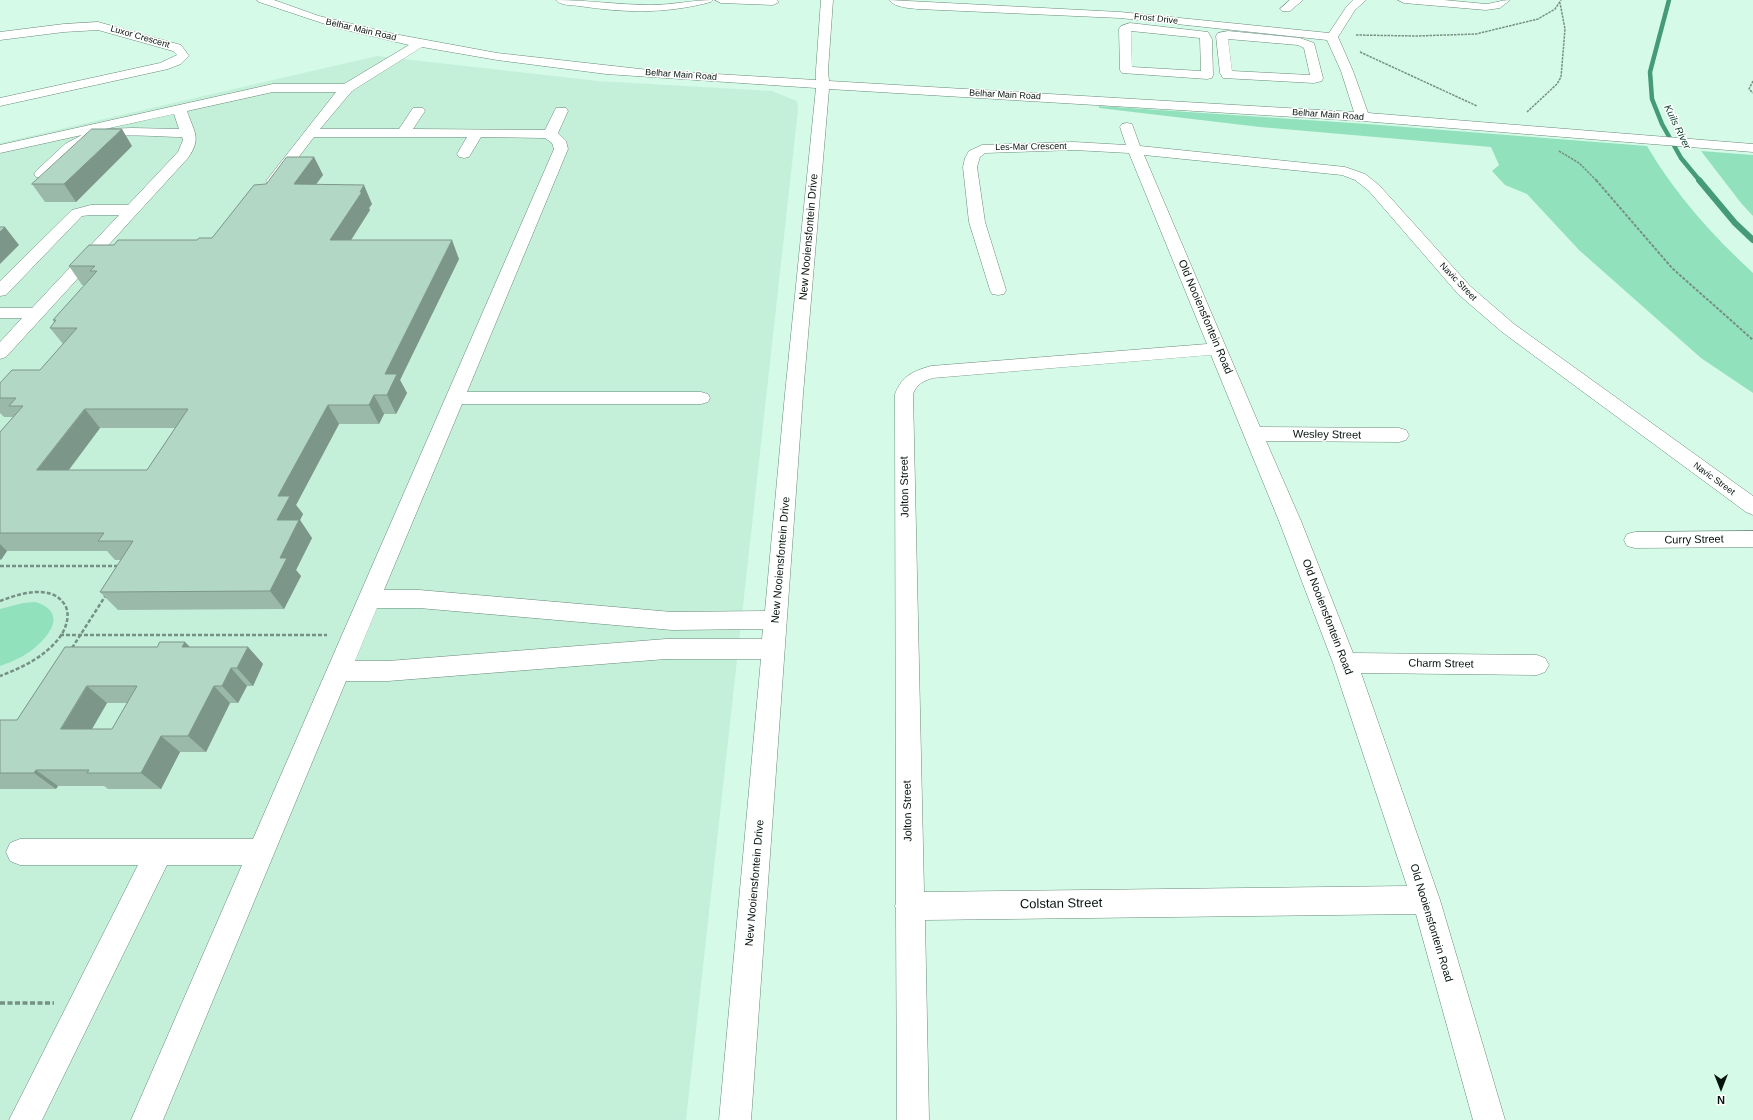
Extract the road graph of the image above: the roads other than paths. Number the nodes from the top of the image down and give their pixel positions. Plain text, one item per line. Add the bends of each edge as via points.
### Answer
1 (264, 0) edge
2 (562, 0) edge
3 (707, 0) edge
4 (721, 0) edge
5 (827, 0) edge
6 (895, 0) edge
7 (1110, 0) edge
8 (1297, 0) edge
9 (1360, 0) edge
10 (1404, 0) edge
11 (1504, 0) edge
12 (774, 2) dead end
13 (1286, 9) dead end
14 (1107, 15) junction
15 (1166, 25) junction
16 (1236, 31) junction
17 (0, 36) edge
18 (1333, 37) junction
19 (421, 43) junction
20 (823, 84) junction
21 (347, 88) junction
22 (0, 102) edge
23 (179, 108) junction
24 (418, 111) dead end
25 (561, 111) dead end
26 (1362, 117) junction
27 (1127, 127) dead end
28 (188, 133) junction
29 (310, 133) junction
30 (403, 133) junction
31 (476, 133) junction
32 (550, 135) junction
33 (1753, 148) edge
34 (0, 149) edge
35 (1134, 149) junction
36 (464, 154) dead end
37 (41, 174) edge
38 (265, 192) edge
39 (132, 210) junction
40 (998, 290) dead end
41 (0, 291) edge
42 (0, 313) edge
43 (37, 313) junction
44 (1218, 349) junction
45 (0, 353) edge
46 (454, 398) junction
47 (702, 398) dead end
48 (1255, 434) junction
49 (1399, 435) dead end
50 (1753, 507) edge
51 (1753, 539) edge
52 (1635, 540) dead end
53 (369, 599) junction
54 (776, 620) junction
55 (774, 649) junction
56 (1345, 663) junction
57 (1537, 665) dead end
58 (338, 671) junction
59 (20, 852) dead end
60 (159, 852) junction
61 (261, 852) junction
62 (1426, 900) junction
63 (910, 906) junction
64 (25, 1120) edge
65 (147, 1120) edge
66 (735, 1120) edge
67 (913, 1120) edge
68 (1489, 1120) edge

1 - 19 street, Belhar Main Road via 321,21
2 - 3 street via 658,9 676,8
4 - 12 street
5 - 20 street, New Nooiensfontein Drive
6 - 14 street, Frost Drive via 918,6
7 - 14 street
8 - 13 street
9 - 18 street via 1351,8
10 - 11 street via 1486,7 1496,6
14 - 15 street, Frost Drive
15 - 15 street via 1126,28 1125,68 1130,71 1207,75 1204,35
15 - 16 street, Frost Drive
16 - 16 street via 1222,36 1228,75 1317,78 1312,50 1308,45
16 - 18 street, Frost Drive
17 - 22 street, Luxor Crescent via 98,26 177,48 183,56 164,66
18 - 26 street
19 - 20 street, Belhar Main Road via 571,67
19 - 21 street
20 - 26 street, Belhar Main Road
20 - 54 street, New Nooiensfontein Drive
21 - 23 street via 273,88
21 - 29 street
23 - 28 street
23 - 34 street
24 - 30 street
25 - 32 street
26 - 33 street, Belhar Main Road
27 - 35 street, Old Nooiensfontein Road
28 - 37 street via 108,133 89,136 75,143
28 - 39 street via 188,149
29 - 30 street
29 - 38 street
30 - 31 street
31 - 32 street
31 - 36 street
32 - 46 street via 559,141 560,149
35 - 40 street, Les-Mar Crescent via 1074,146 1012,147 982,149 975,152 970,167 977,222
35 - 44 street, Old Nooiensfontein Road
35 - 50 street, Navic Street via 1329,168 1360,177 1374,188 1464,290 1482,306
39 - 41 street via 91,210 77,214
39 - 43 street
42 - 43 street
43 - 45 street
44 - 48 street, Old Nooiensfontein Road
44 - 63 street, Jolton Street via 931,372 915,377 907,385 904,394
46 - 47 street
46 - 53 street
48 - 49 street, Wesley Street
48 - 56 street, Old Nooiensfontein Road
51 - 52 street, Curry Street
53 - 54 street via 419,599 672,621
53 - 58 street
54 - 55 street, New Nooiensfontein Drive
55 - 58 street via 666,649 388,671
55 - 66 street, New Nooiensfontein Drive
56 - 57 street, Charm Street
56 - 62 street, Old Nooiensfontein Road
58 - 61 street
59 - 60 street
60 - 61 street
60 - 64 street
61 - 65 street
62 - 63 street, Colstan Street
62 - 68 street, Old Nooiensfontein Road
63 - 67 street

